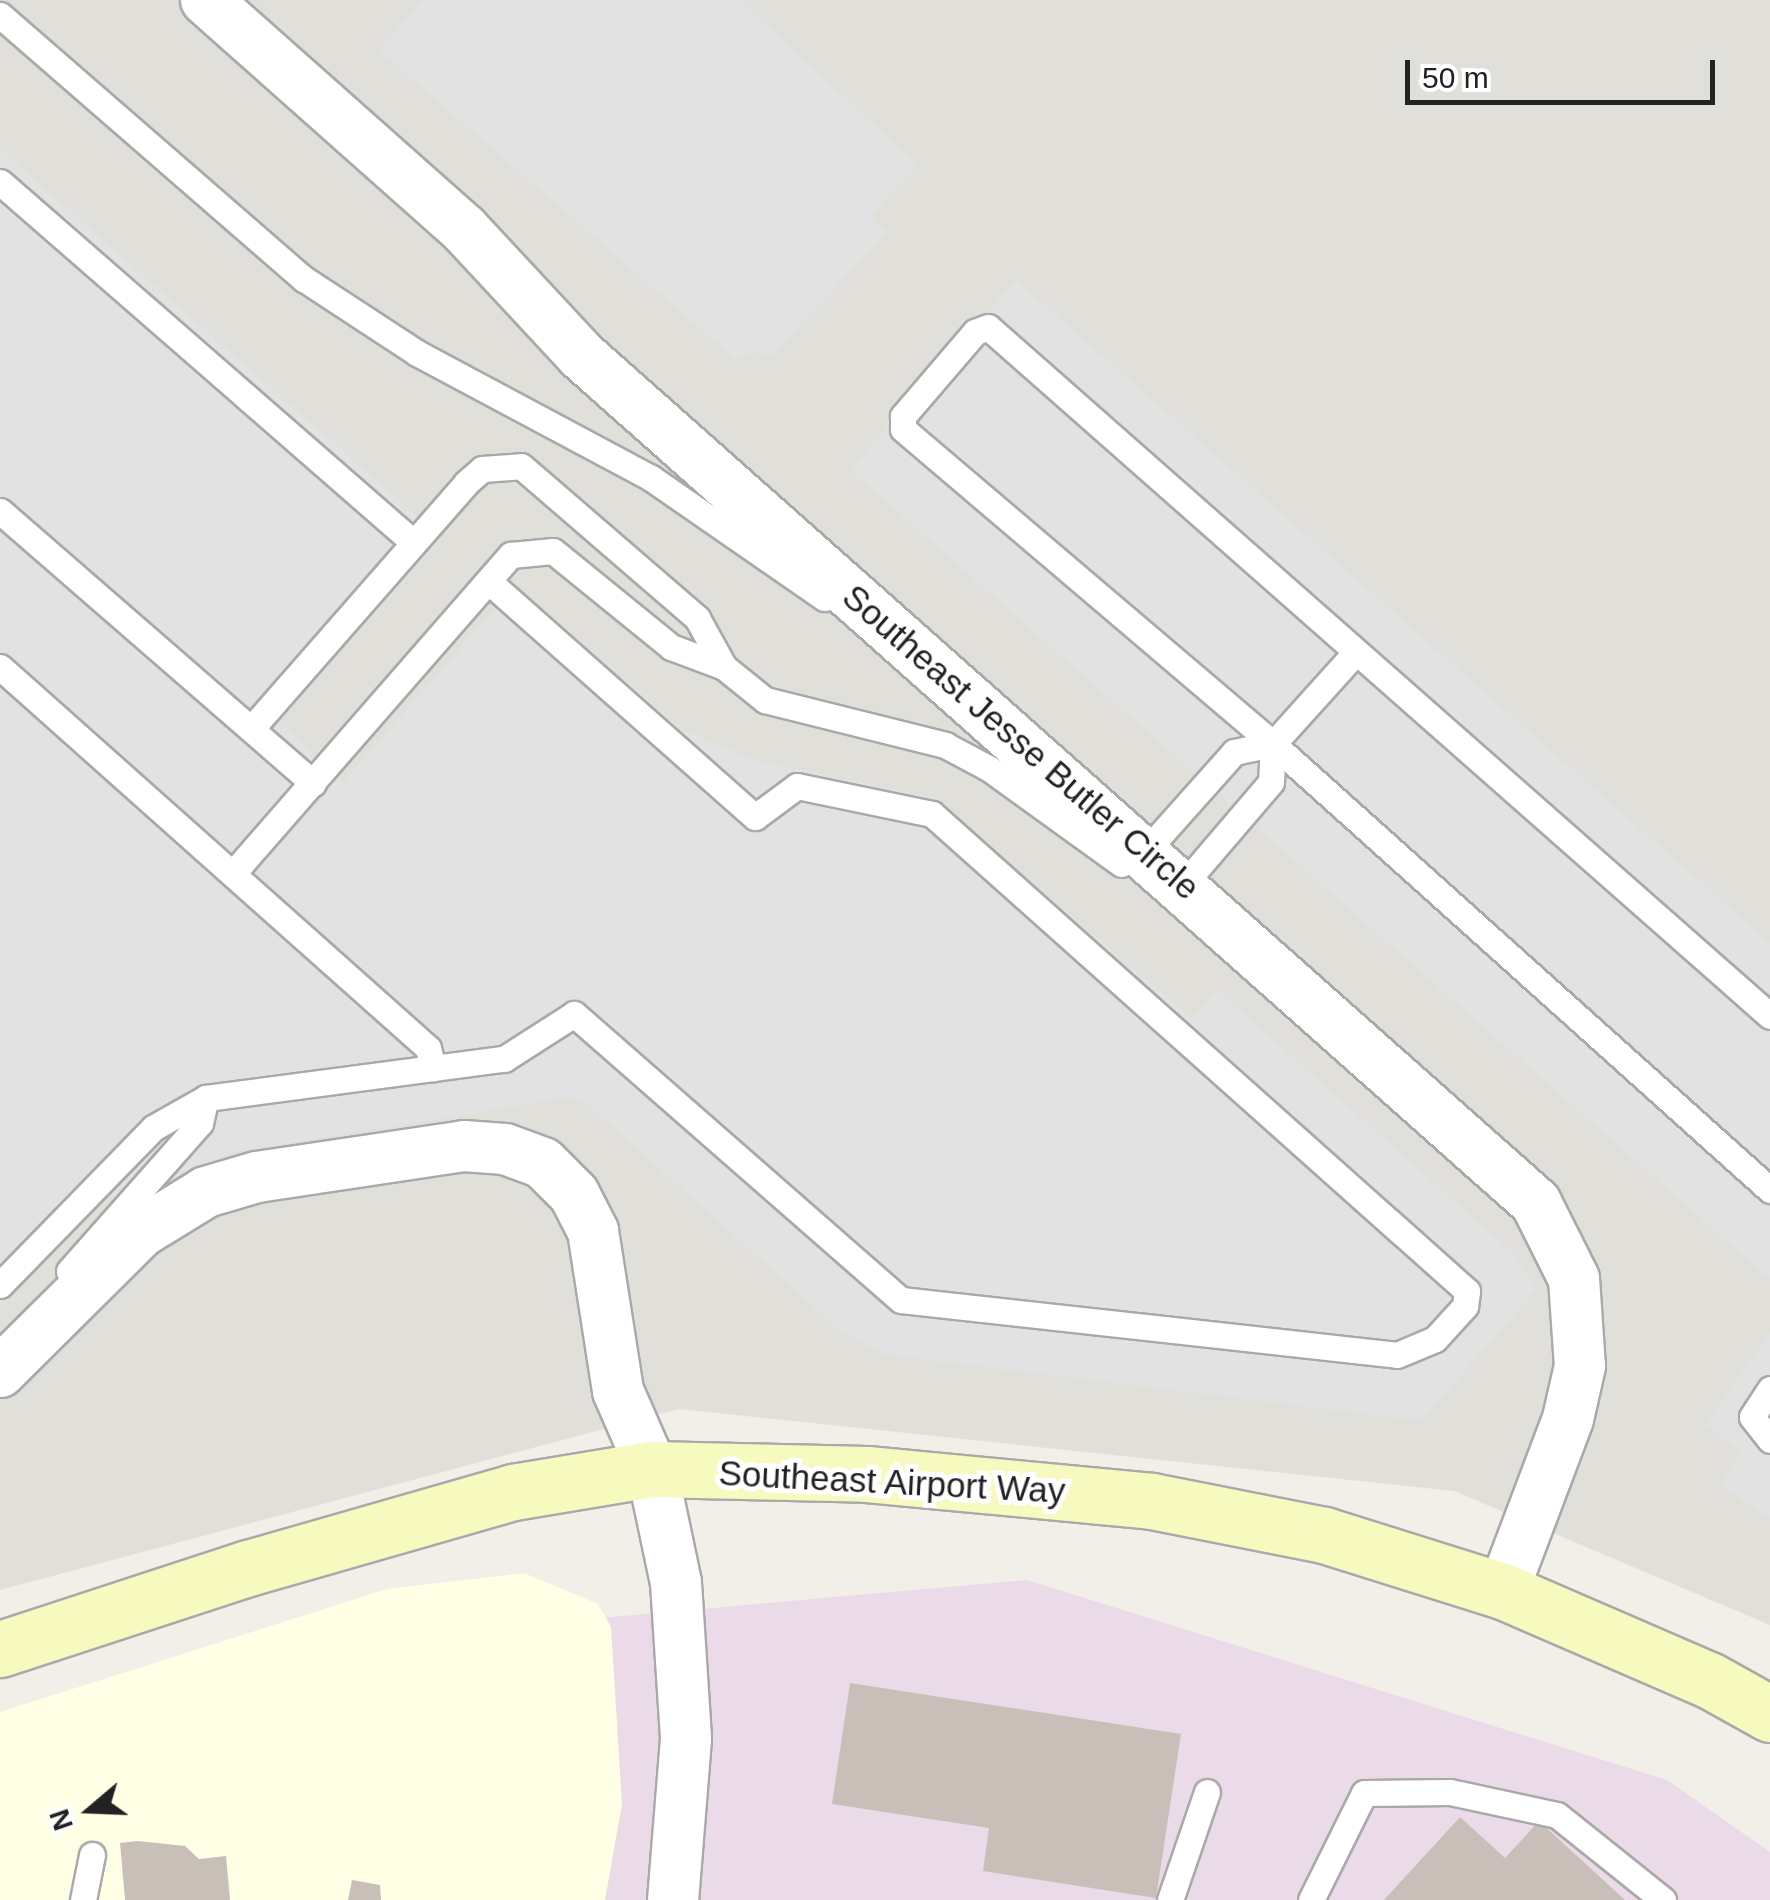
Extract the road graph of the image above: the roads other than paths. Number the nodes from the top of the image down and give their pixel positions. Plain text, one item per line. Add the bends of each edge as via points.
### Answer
1 (206, 0) edge
2 (0, 15) edge
3 (0, 182) edge
4 (0, 511) edge
5 (413, 542) junction
6 (488, 580) junction
7 (856, 598) junction
8 (1354, 654) junction
9 (0, 667) edge
10 (724, 668) junction
11 (251, 729) junction
12 (1273, 744) junction
13 (313, 783) junction
14 (1164, 869) junction
15 (234, 872) junction
16 (1770, 1016) edge
17 (433, 1068) junction
18 (206, 1098) junction
19 (1770, 1190) edge
20 (0, 1285) edge
21 (0, 1350) edge
22 (0, 1372) edge
23 (1770, 1389) edge
24 (1770, 1440) edge
25 (652, 1469) junction
26 (1503, 1591) junction
27 (0, 1649) edge
28 (1770, 1714) edge
29 (1207, 1792) dead end
30 (92, 1855) dead end
31 (83, 1900) edge
32 (673, 1900) edge
33 (1170, 1900) edge
34 (1311, 1900) edge
35 (1663, 1900) edge

1 - 7 street, Southeast Jesse Butler Circle via 464,230 581,354
2 - 7 lane via 304,279 417,353 651,478 833,604
3 - 5 lane
4 - 11 lane
5 - 10 lane via 482,469 521,466 697,618
5 - 11 lane
6 - 10 lane via 511,555 553,551 671,647
6 - 13 lane
6 - 17 lane via 755,817 797,786 932,814 1468,1291 1465,1306 1436,1340 1397,1355 901,1300 574,1014 504,1059
7 - 14 street, Southeast Jesse Butler Circle
8 - 12 lane
8 - 12 lane via 988,327 975,332 903,416 904,429
8 - 16 lane
9 - 15 lane
10 - 14 lane via 766,700 796,711 945,745 990,769 1129,870
11 - 13 lane
12 - 14 lane via 1271,782
12 - 14 lane via 1234,752
12 - 19 lane
13 - 15 lane
14 - 26 street, Southeast Jesse Butler Circle via 1517,1181 1564,1251 1582,1338 1576,1393
15 - 17 lane via 428,1048
17 - 18 lane
18 - 20 lane via 153,1128
18 - 21 lane via 200,1123
22 - 25 street via 141,1232 206,1192 257,1177 441,1148 505,1149 543,1163 585,1212 599,1251 618,1392
23 - 24 lane via 1752,1417
25 - 26 main road, Southeast Airport Way via 866,1474 1152,1501 1324,1535
25 - 27 main road, Southeast Airport Way via 494,1498
25 - 32 street via 676,1583 686,1739
26 - 28 main road, Southeast Airport Way via 1709,1680
29 - 33 lane
30 - 31 lane
34 - 35 lane via 1364,1793 1450,1792 1557,1815

